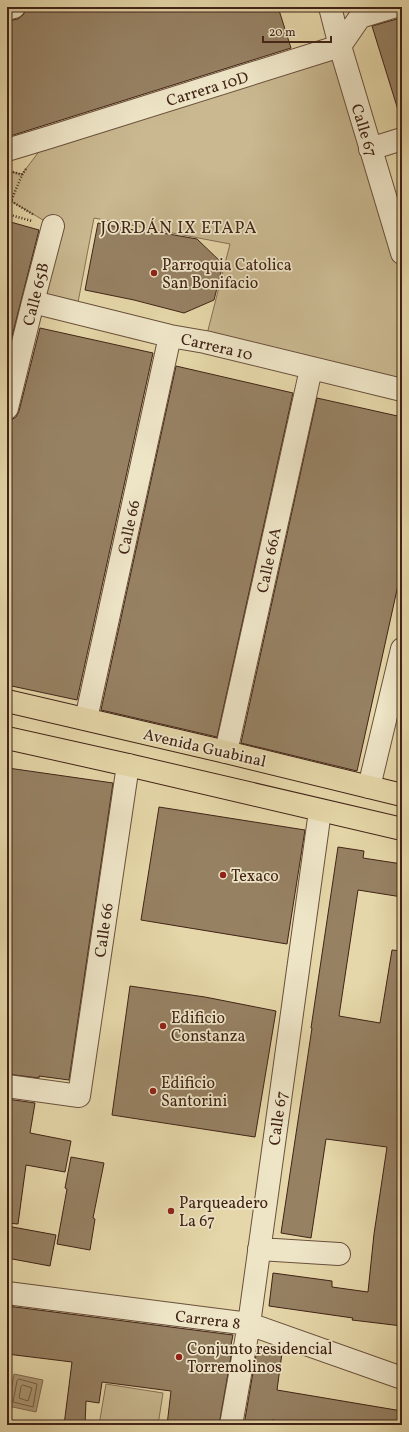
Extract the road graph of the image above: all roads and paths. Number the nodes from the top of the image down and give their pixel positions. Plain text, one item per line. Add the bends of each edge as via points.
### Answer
1 (14, 7) edge
2 (330, 7) edge
3 (394, 7) edge
4 (7, 9) edge
5 (340, 46) junction
6 (402, 139) edge
7 (370, 149) junction
8 (7, 150) edge
9 (27, 168) dead end
10 (10, 201) junction
11 (7, 207) edge
12 (53, 226) joint
13 (402, 253) edge
14 (32, 302) junction
15 (170, 336) junction
16 (311, 369) junction
17 (402, 390) edge
18 (7, 408) edge
19 (402, 649) edge
20 (7, 701) edge
21 (86, 719) junction
22 (7, 738) edge
23 (226, 752) junction
24 (128, 765) junction
25 (368, 787) junction
26 (402, 795) edge
27 (320, 811) junction
28 (402, 829) edge
29 (7, 1086) edge
30 (259, 1248) junction
31 (339, 1254) dead end
32 (7, 1292) edge
33 (249, 1324) junction
34 (402, 1378) edge
35 (231, 1425) edge

1 - 4 street
2 - 5 street, Calle 67
3 - 5 street via 360,18
5 - 7 street, Calle 67
5 - 8 street, Carrera 10D
6 - 7 street
7 - 13 street, Calle 67
9 - 10 path
10 - 11 path
10 - 12 path
12 - 14 street, Calle 65B
14 - 15 street, Carrera 10
14 - 18 street, Calle 65B
15 - 16 street, Carrera 10 via 205,342
15 - 21 street, Calle 66
16 - 17 street, Carrera 10
16 - 23 street, Calle 66A
19 - 25 street
20 - 21 main road, Avenida Guabinal
21 - 23 main road, Avenida Guabinal
22 - 24 main road
23 - 25 main road, Avenida Guabinal
24 - 27 main road
24 - 29 street, Calle 66 via 79,1096
25 - 26 main road, Avenida Guabinal
27 - 28 main road
27 - 30 street, Calle 67
30 - 31 street
30 - 33 street, Calle 67
32 - 33 street, Carrera 8
33 - 34 street, Carrera 8
33 - 35 street, Calle 67

